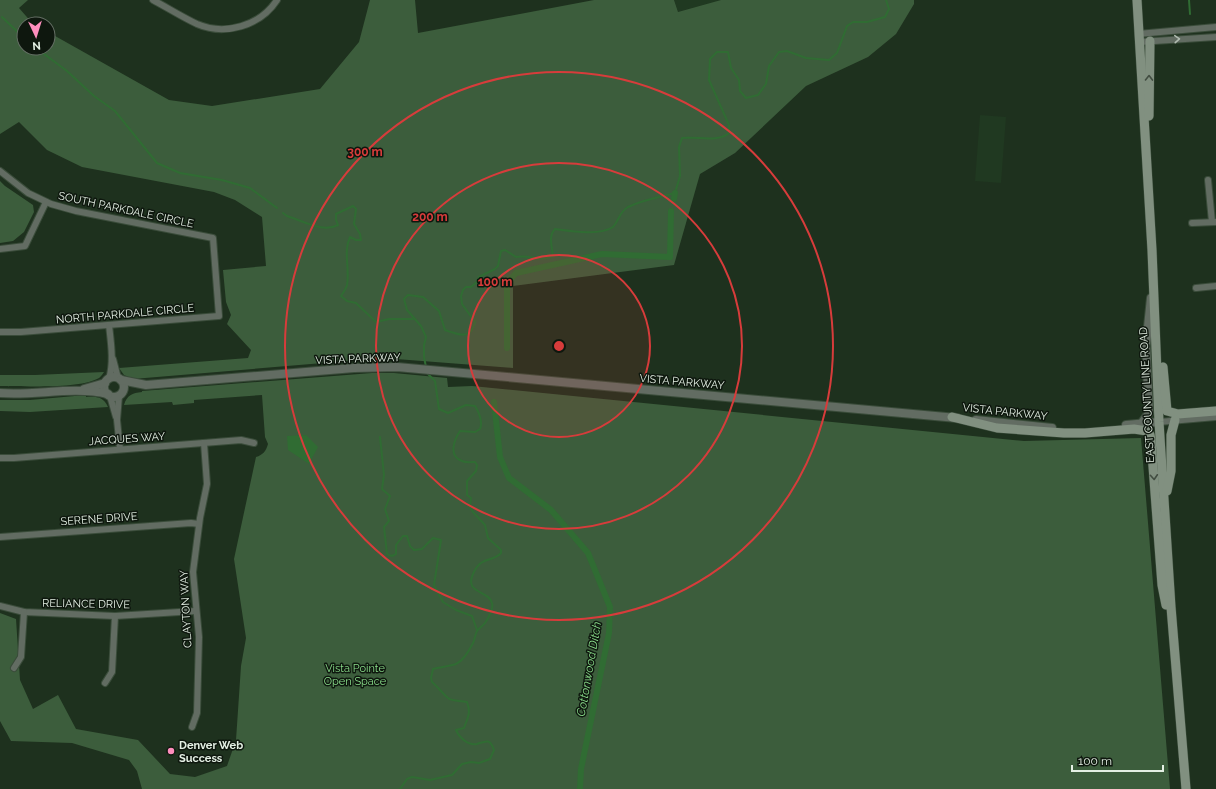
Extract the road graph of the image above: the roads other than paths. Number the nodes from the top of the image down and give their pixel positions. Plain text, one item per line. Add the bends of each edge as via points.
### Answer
1 (153, 0) edge
2 (277, 0) edge
3 (1136, 0) edge
4 (1216, 27) edge
5 (1216, 37) edge
6 (1139, 38) junction
7 (1150, 41) junction
8 (0, 171) edge
9 (1208, 180) dead end
10 (1148, 187) junction
11 (46, 202) junction
12 (1214, 222) edge
13 (1192, 223) dead end
14 (0, 249) edge
15 (1153, 278) junction
16 (216, 282) joint
17 (1216, 286) edge
18 (1196, 288) dead end
19 (109, 325) junction
20 (0, 332) edge
21 (111, 354) junction
22 (120, 379) junction
23 (107, 381) junction
24 (146, 385) junction
25 (79, 390) junction
26 (0, 393) edge
27 (122, 393) junction
28 (109, 395) junction
29 (1216, 412) edge
30 (952, 417) junction
31 (1216, 418) edge
32 (117, 420) junction
33 (1175, 420) junction
34 (1159, 422) junction
35 (1141, 424) junction
36 (204, 443) junction
37 (254, 443) dead end
38 (120, 449) junction
39 (0, 458) edge
40 (1165, 508) junction
41 (200, 524) junction
42 (0, 537) edge
43 (0, 606) edge
44 (196, 610) junction
45 (24, 612) junction
46 (115, 616) junction
47 (1174, 648) junction
48 (14, 668) dead end
49 (106, 683) dead end
50 (192, 727) dead end
51 (1186, 789) edge

1 - 2 street via 198,24 232,29 264,15
3 - 6 main road, EAST COUNTY LINE ROAD
4 - 6 street
7 -> 5 street
6 - 7 street
6 - 10 main road, EAST COUNTY LINE ROAD
10 -> 7 main road
8 - 11 street, SOUTH PARKDALE CIRCLE via 28,193
9 - 12 street
10 - 15 main road, EAST COUNTY LINE ROAD
11 - 14 street via 25,246
11 - 16 street, SOUTH PARKDALE CIRCLE via 76,211 214,238
12 - 13 street
15 - 29 main road via 1167,411 1178,414
15 - 34 main road, EAST COUNTY LINE ROAD
15 - 35 street via 1146,346 1149,413
16 - 19 street, NORTH PARKDALE CIRCLE via 219,316
17 - 18 street
19 - 20 street, NORTH PARKDALE CIRCLE
19 - 21 street
21 - 22 street
21 - 23 street
22 - 23 street via 112,378
22 - 24 street, VISTA PARKWAY
22 - 27 street via 124,385
23 - 25 street
23 - 28 street via 105,389
24 - 27 street, VISTA PARKWAY
24 - 30 street, VISTA PARKWAY via 354,368 397,367
25 - 26 street via 27,394
25 - 28 street
27 - 28 street
27 - 32 street
28 - 32 street
30 - 35 street, VISTA PARKWAY via 1066,429
30 -> 47 main road via 997,428 1064,433 1147,431 1151,440 1162,585
31 - 33 street, VISTA PARKWAY
32 - 38 street
33 - 34 street, VISTA PARKWAY
33 - 40 main road via 1171,435
34 - 35 street, VISTA PARKWAY
34 - 40 main road, EAST COUNTY LINE ROAD
36 - 37 street, JACQUES WAY via 241,440
36 - 38 street, JACQUES WAY
36 - 41 street, CLAYTON WAY via 207,484
38 - 39 street, JACQUES WAY
40 - 47 main road, EAST COUNTY LINE ROAD
41 - 42 street, SERENE DRIVE via 191,522
41 - 44 street, CLAYTON WAY via 193,572
43 - 45 street, RELIANCE DRIVE
44 - 46 street, RELIANCE DRIVE
44 - 50 street, CLAYTON WAY via 199,637 197,713
45 - 46 street, RELIANCE DRIVE
45 - 48 street via 21,657
46 - 49 street via 112,672
47 - 51 main road, EAST COUNTY LINE ROAD

